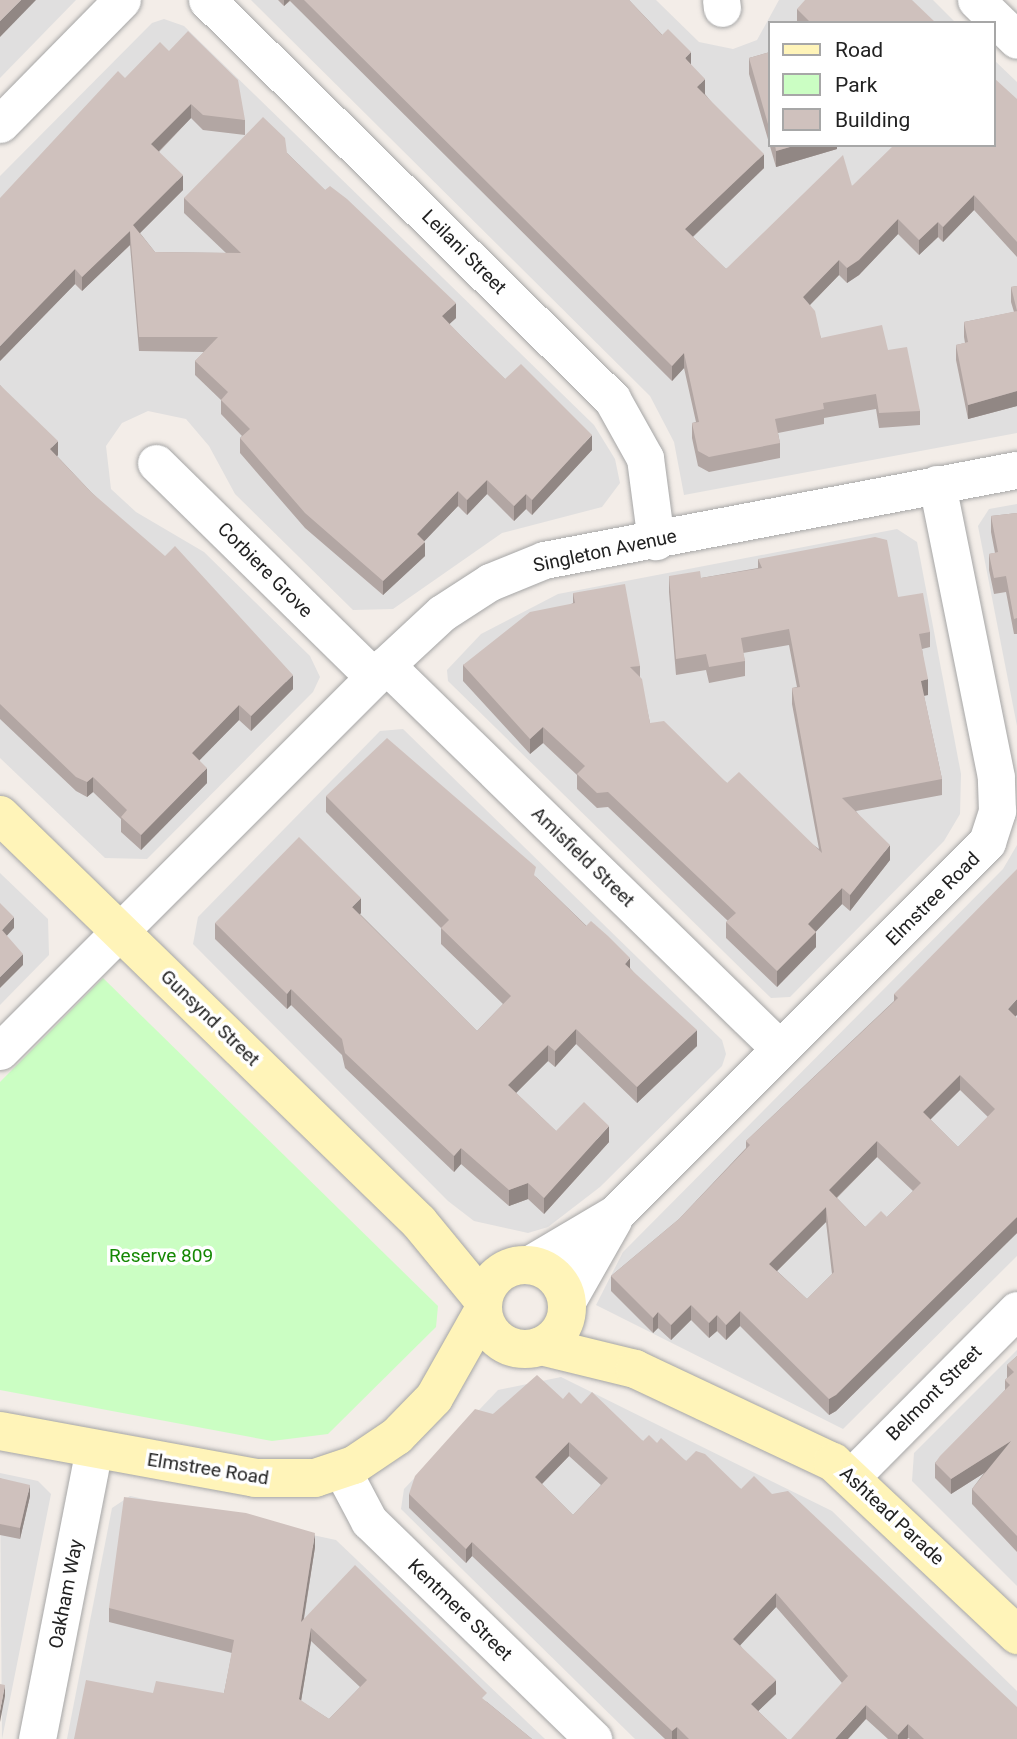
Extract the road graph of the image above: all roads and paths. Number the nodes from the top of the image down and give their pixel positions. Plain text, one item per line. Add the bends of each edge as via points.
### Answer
1 (122, 0) edge
2 (207, 0) edge
3 (976, 0) edge
4 (1017, 40) edge
5 (0, 124) edge
6 (156, 463) dead end
7 (1017, 470) edge
8 (937, 484) junction
9 (656, 541) junction
10 (380, 671) junction
11 (0, 815) edge
12 (121, 931) junction
13 (780, 1049) junction
14 (0, 1051) edge
15 (616, 1213) junction
16 (419, 1222) junction
17 (522, 1265) junction
18 (483, 1306) junction
19 (567, 1306) junction
20 (1017, 1310) edge
21 (531, 1348) junction
22 (635, 1369) junction
23 (434, 1398) junction
24 (0, 1431) edge
25 (94, 1450) junction
26 (342, 1470) junction
27 (852, 1476) junction
28 (1017, 1635) edge
29 (37, 1739) edge
30 (593, 1739) edge

1 - 5 street
2 - 9 street, Leilani Street via 612,399 645,458
3 - 4 street
6 - 10 street, Corbiere Grove
7 - 8 street, Singleton Avenue
8 - 9 street, Singleton Avenue
8 - 13 street, Elmstree Road via 996,777 994,824 972,863
9 - 10 street, Singleton Avenue via 544,560 490,582 442,613
10 - 12 street, Singleton Avenue
10 - 13 street, Amisfield Street
11 - 12 street, Gunsynd Street
12 - 14 street, Singleton Avenue
12 - 16 street, Gunsynd Street
13 - 15 street, Elmstree Road
15 - 17 street, Elmstree Road
15 - 19 street, Elmstree Road
16 - 17 street, Gunsynd Street
16 - 18 street, Gunsynd Street
17 - 18 street via 494,1278
17 - 19 street via 558,1280
18 - 21 street via 491,1333
18 - 23 street, Elmstree Road
19 - 21 street via 559,1332
19 - 22 street, Ashtead Parade
20 - 27 street, Belmont Street
21 - 22 street, Ashtead Parade
21 - 23 street, Elmstree Road
22 - 27 street, Ashtead Parade
23 - 26 street, Elmstree Road via 383,1447
24 - 25 street, Elmstree Road
25 - 26 street, Elmstree Road via 255,1478 298,1480
25 - 29 street, Oakham Way
26 - 30 street, Kentmere Street via 369,1521
27 - 28 street, Ashtead Parade

